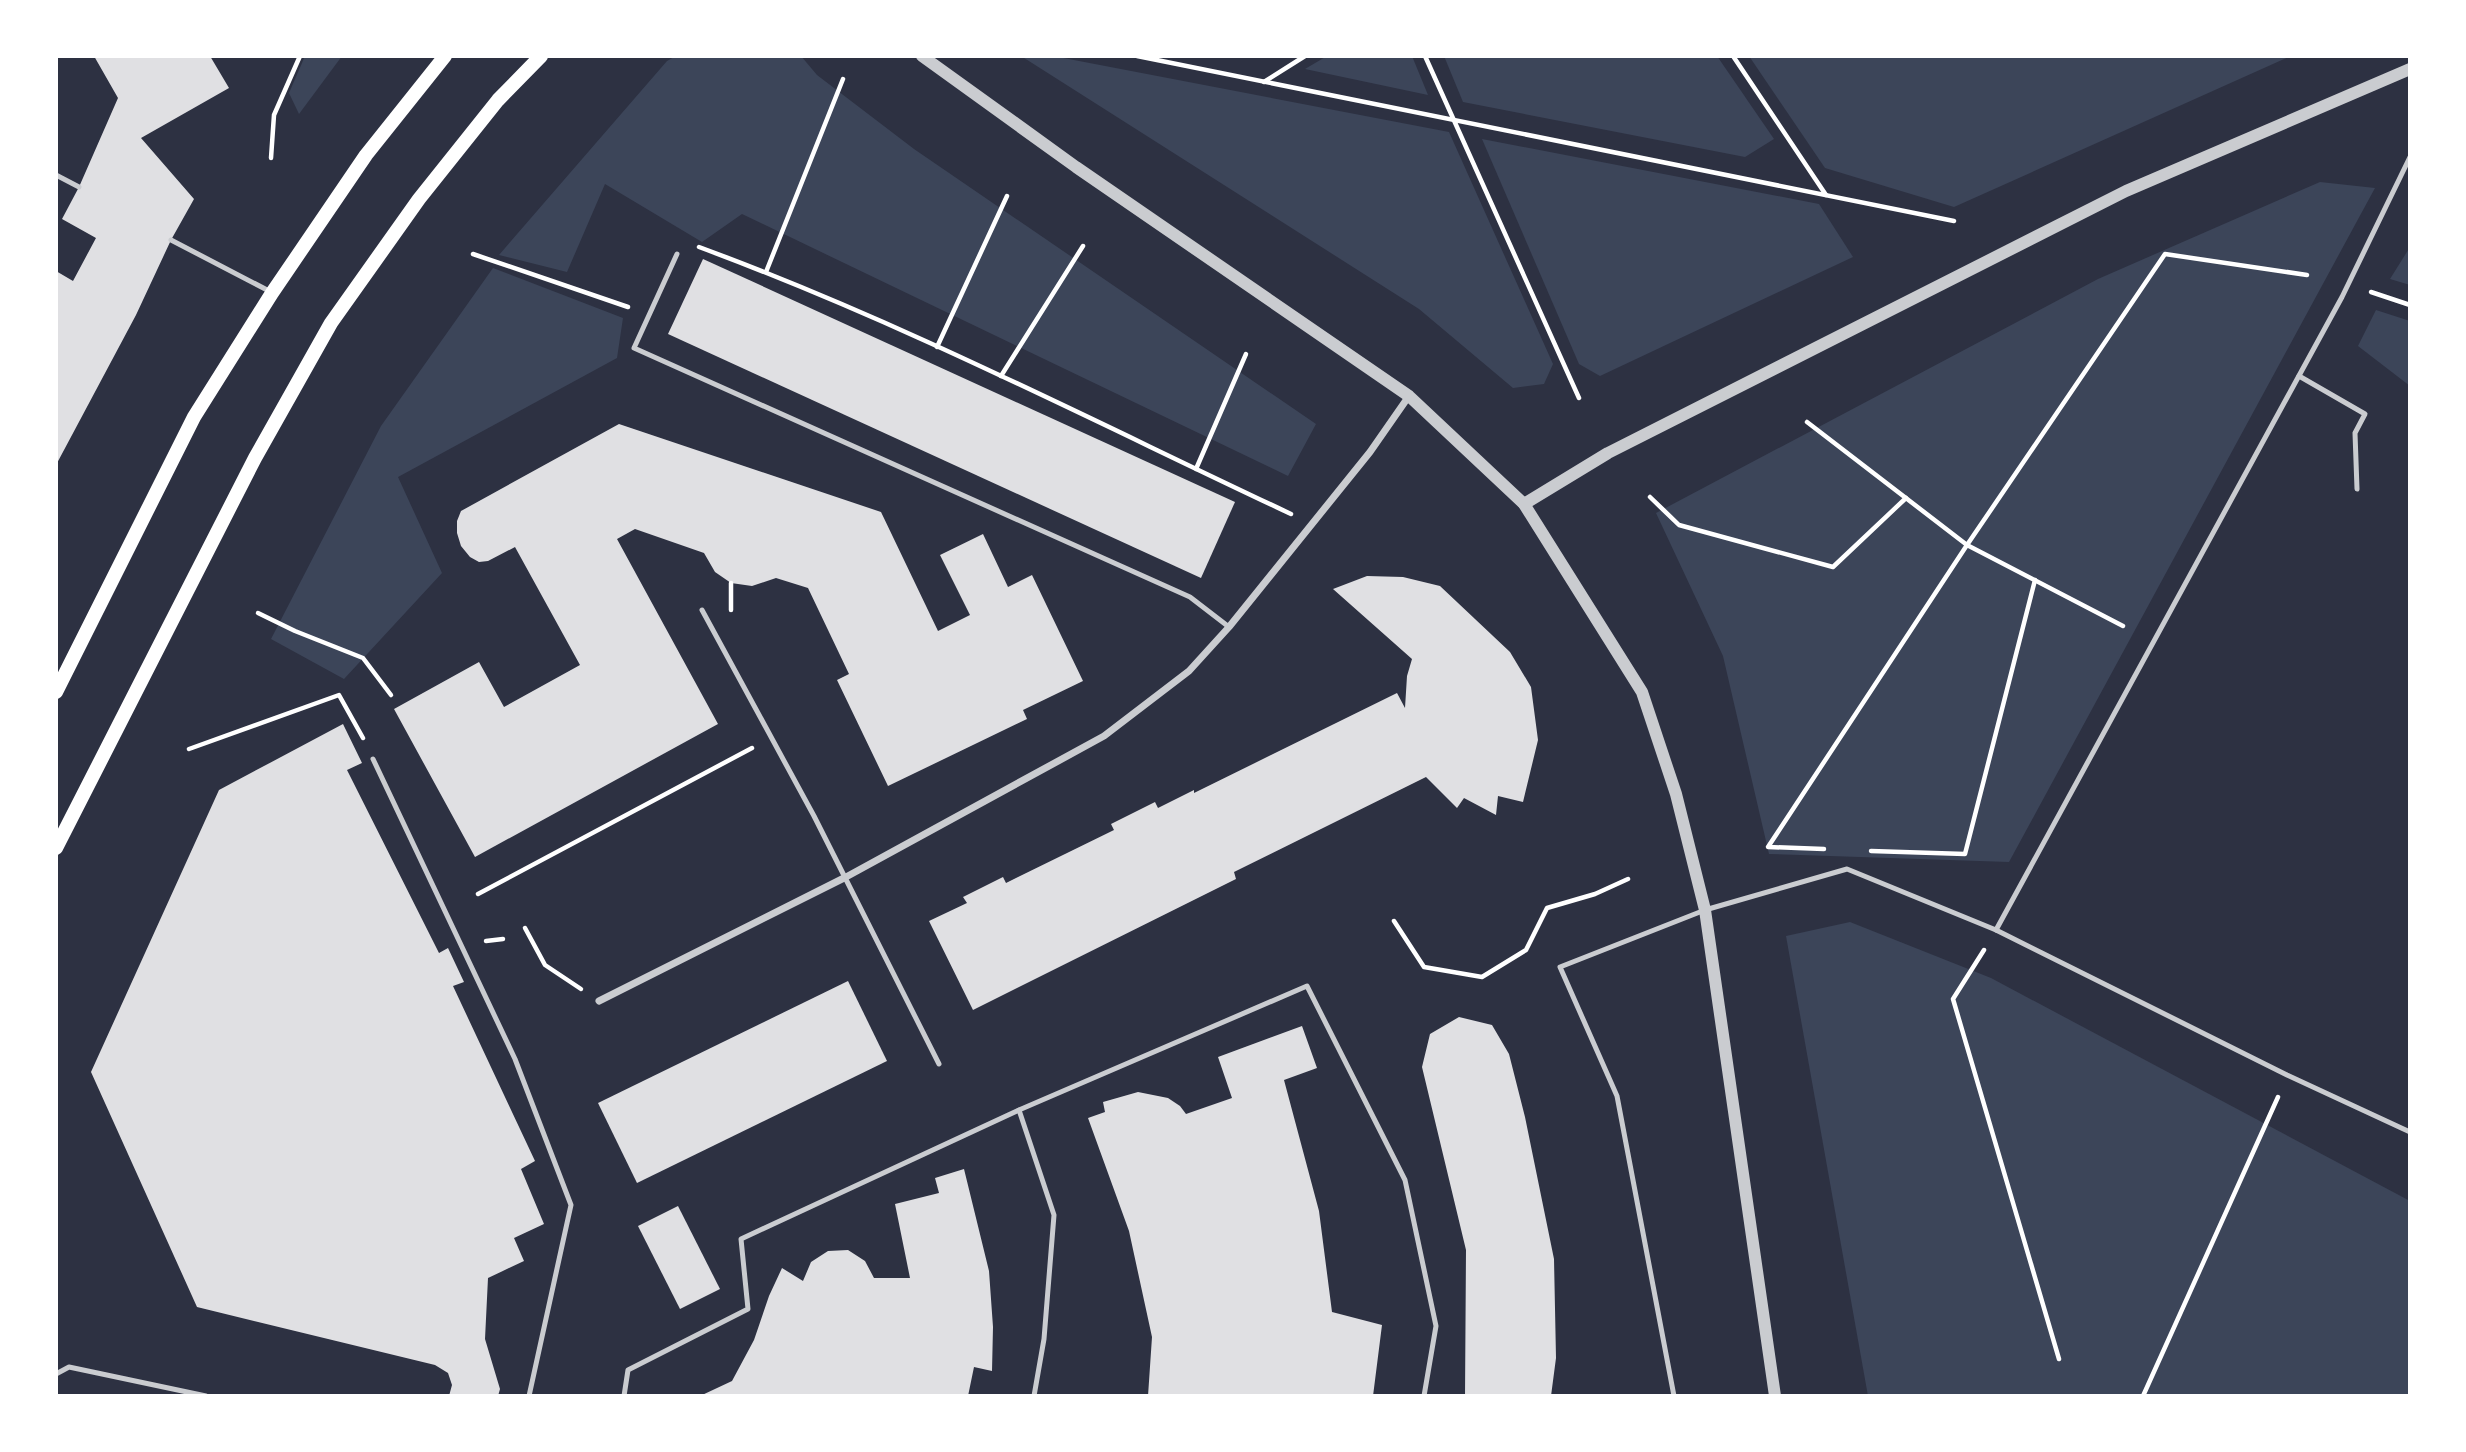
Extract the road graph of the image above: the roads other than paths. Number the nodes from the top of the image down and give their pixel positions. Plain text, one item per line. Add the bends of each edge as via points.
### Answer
1 (445, 56) edge
2 (541, 56) edge
3 (922, 56) edge
4 (2410, 69) edge
5 (2410, 157) edge
6 (56, 175) edge
7 (79, 187) dead end
8 (171, 240) dead end
9 (677, 254) road end
10 (272, 293) junction
11 (2299, 376) junction
12 (1409, 396) junction
13 (2357, 489) dead end
14 (1524, 504) junction
15 (702, 610) dead end
16 (1229, 627) junction
17 (56, 692) edge
18 (373, 759) road end
19 (56, 848) edge
20 (846, 877) junction
21 (1705, 910) junction
22 (1996, 930) junction
23 (599, 1001) road end
24 (939, 1064) dead end
25 (1019, 1110) junction
26 (2410, 1132) edge
27 (56, 1374) edge
28 (206, 1396) edge
29 (529, 1396) edge
30 (624, 1396) edge
31 (1034, 1396) edge
32 (1424, 1396) edge
33 (1674, 1396) edge
34 (1775, 1396) edge

1 - 10 main road via 366,155
2 - 19 main road via 498,100 419,199 331,323 255,458
3 - 12 street
4 - 14 street via 2126,191 1608,453
5 - 11 lane
6 - 7 lane
8 - 10 lane
9 - 16 lane via 634,348 1190,597
10 - 17 main road via 194,417
11 - 13 lane via 2365,414 2355,433
11 - 22 lane
12 - 14 street
12 - 16 street via 1370,452
14 - 21 street via 1642,692 1676,794
15 - 20 lane
16 - 20 street via 1189,671 1104,736
18 - 29 lane via 515,1059 571,1205
20 - 23 street
20 - 24 lane
21 - 22 lane via 1847,869
21 - 33 lane via 1560,967 1617,1096
21 - 34 street
22 - 26 lane
25 - 30 lane via 741,1238 748,1309 628,1370
25 - 31 lane via 1054,1215 1044,1339
25 - 32 lane via 1307,986 1405,1180 1436,1326
27 - 28 lane via 69,1367

